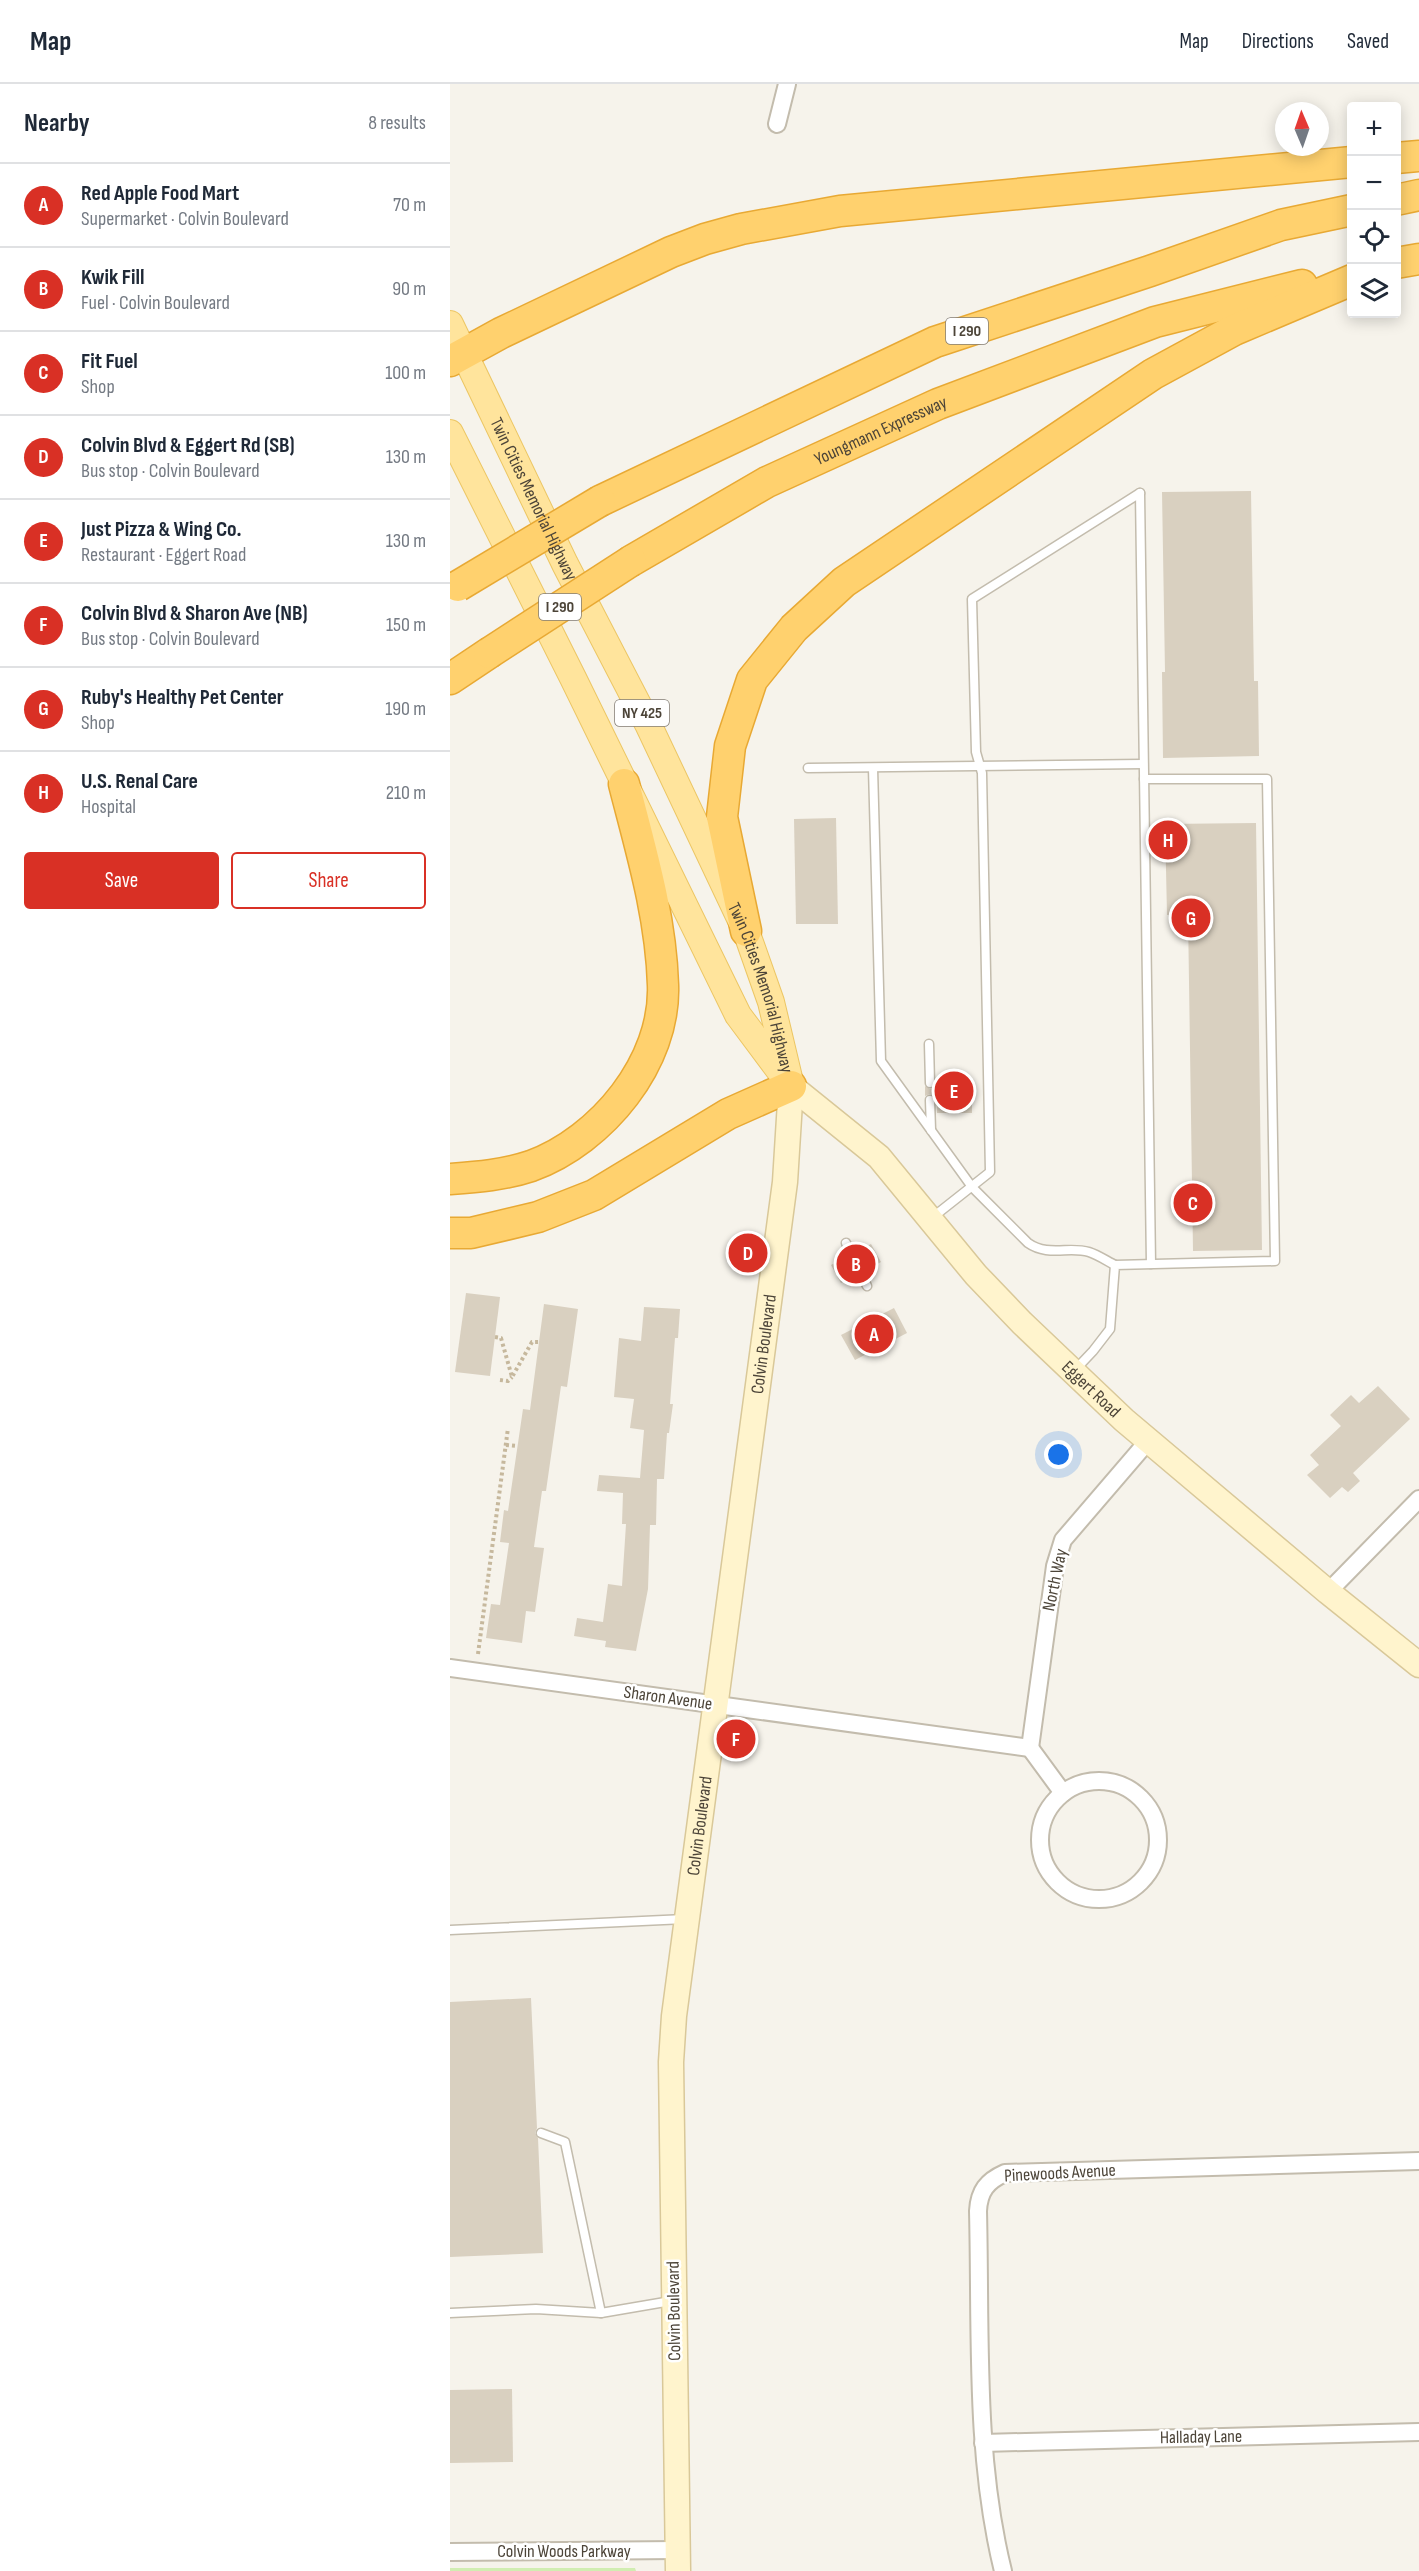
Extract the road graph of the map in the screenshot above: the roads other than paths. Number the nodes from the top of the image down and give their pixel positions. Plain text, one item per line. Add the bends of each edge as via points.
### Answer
1 (787, 84) edge
2 (777, 124) dead end
3 (1419, 156) edge
4 (1401, 158) edge
5 (1347, 162) edge
6 (1419, 195) edge
7 (1401, 199) edge
8 (1347, 211) edge
9 (1419, 259) edge
10 (1401, 262) edge
11 (1347, 274) edge
12 (1347, 282) edge
13 (450, 324) edge
14 (457, 356) edge
15 (450, 433) edge
16 (454, 589) edge
17 (450, 679) edge
18 (1143, 764) junction
19 (980, 766) junction
20 (808, 768) dead end
21 (873, 768) junction
22 (1144, 779) junction
23 (624, 784) junction
24 (746, 931) junction
25 (929, 1044) dead end
26 (930, 1083) dead end
27 (791, 1086) junction
28 (930, 1100) dead end
29 (931, 1130) junction
30 (450, 1179) edge
31 (972, 1187) junction
32 (929, 1220) junction
33 (450, 1233) edge
34 (846, 1243) dead end
35 (851, 1254) dead end
36 (1151, 1264) junction
37 (1115, 1265) junction
38 (861, 1273) dead end
39 (867, 1286) dead end
40 (1072, 1372) junction
41 (1148, 1441) junction
42 (1419, 1499) edge
43 (1328, 1592) junction
44 (1419, 1665) edge
45 (450, 1668) edge
46 (715, 1705) junction
47 (1030, 1748) junction
48 (1063, 1793) junction
49 (686, 1919) junction
50 (450, 1930) edge
51 (541, 2133) dead end
52 (1419, 2161) edge
53 (674, 2301) junction
54 (450, 2313) edge
55 (601, 2313) junction
56 (1419, 2432) edge
57 (983, 2443) junction
58 (450, 2552) edge
59 (678, 2561) edge
60 (1003, 2571) edge

1 - 2 street
3 - 4 highway
5 - 14 highway via 840,211 741,229 671,252
6 - 7 highway
8 - 16 highway, I 290, bridge via 1281,225 935,342 600,501
9 - 10 highway
11 - 17 highway, Youngmann Expressway / I 290, bridge via 1155,322 938,404 767,482 631,561
12 - 24 highway via 1234,330 1153,374 844,582 794,628 752,680 730,746 722,818
13 - 14 main road, Twin Cities Memorial Highway / NY 425
14 - 24 main road, Twin Cities Memorial Highway / NY 425 via 648,724
15 - 23 main road, Twin Cities Memorial Highway / NY 425
18 - 19 lane
18 - 19 lane via 1140,493 972,599 976,752
18 - 22 lane
19 - 21 lane
19 - 31 lane via 990,1172
20 - 21 lane
21 - 29 lane via 881,1062
22 - 36 lane
22 - 36 lane via 1267,779 1275,1226 1275,1261
23 - 27 main road, Twin Cities Memorial Highway via 738,1014
23 - 30 highway via 657,914 663,985 655,1037 648,1054 620,1100 593,1128 567,1147 532,1165 495,1176
24 - 27 main road, Twin Cities Memorial Highway / NY 425 via 771,1002
25 - 26 lane
27 - 32 street, Eggert Road via 879,1157
27 - 33 highway via 728,1114 594,1195 538,1217 471,1233
27 - 46 street, Colvin Boulevard via 785,1182
28 - 29 lane
29 - 31 lane
31 - 32 lane
31 - 37 lane via 1037,1249 1088,1251
32 - 40 street, Eggert Road via 976,1275
34 - 35 lane
36 - 37 lane
37 - 40 lane via 1110,1329
38 - 39 lane
40 - 41 street, Eggert Road
41 - 43 street, Eggert Road
41 - 47 street, North Way via 1063,1540 1055,1566
42 - 43 street
43 - 44 street, Eggert Road
45 - 46 street, Sharon Avenue
46 - 47 street, Sharon Avenue
46 - 49 street, Colvin Boulevard
47 - 48 street
48 - 48 street via 1044,1816 1040,1831 1043,1861 1050,1874 1061,1885 1089,1898 1111,1897 1132,1889 1151,1867 1156,1854 1156,1825 1147,1806 1131,1790 1104,1781 1075,1785
49 - 50 lane
49 - 53 street, Colvin Boulevard via 671,2062
51 - 55 lane via 565,2142
52 - 57 street, Pinewoods Avenue via 1005,2173 993,2178 979,2197 978,2211
53 - 55 lane
53 - 59 street, Colvin Boulevard
54 - 55 lane via 536,2309
56 - 57 street, Halladay Lane
57 - 60 street, Pinewoods Avenue via 988,2498
58 - 59 street, Colvin Woods Parkway

